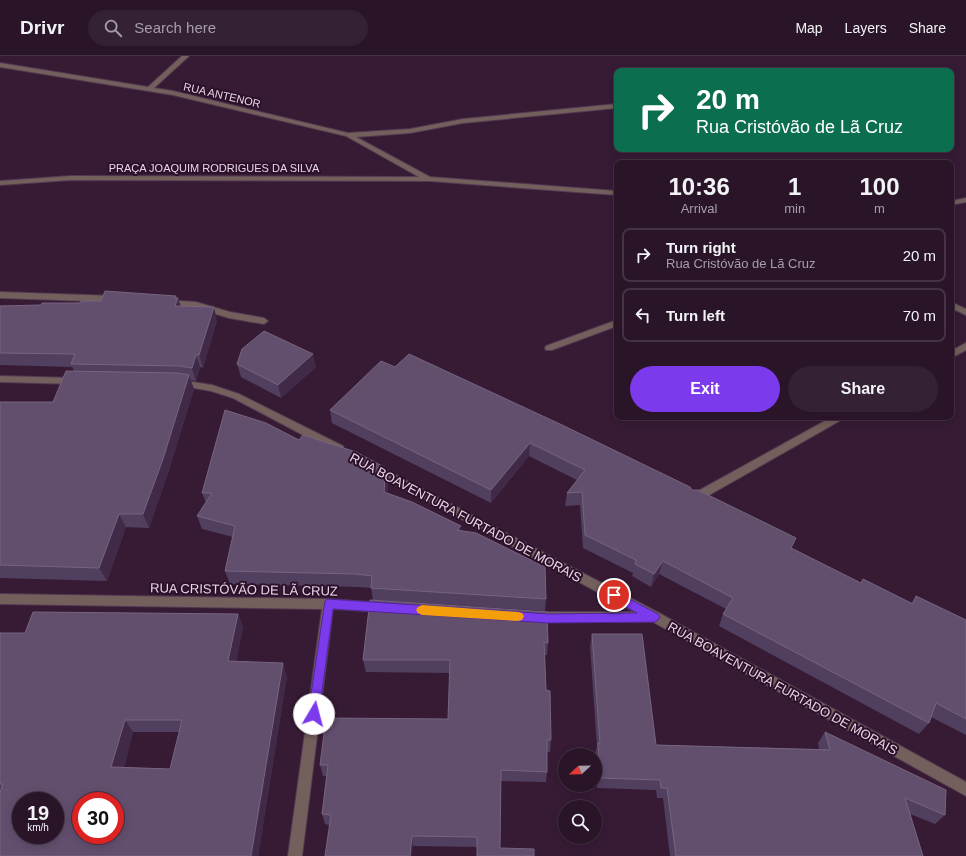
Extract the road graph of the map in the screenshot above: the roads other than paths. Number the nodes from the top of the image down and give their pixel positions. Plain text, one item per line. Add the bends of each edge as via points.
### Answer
1 (186, 56) edge
2 (0, 65) edge
3 (149, 89) junction
4 (614, 106) edge
5 (348, 135) junction
6 (429, 179) junction
7 (0, 183) edge
8 (614, 193) edge
9 (966, 200) edge
10 (954, 202) edge
11 (0, 296) edge
12 (126, 299) edge
13 (155, 302) edge
14 (954, 306) edge
15 (966, 312) edge
16 (264, 321) dead end
17 (614, 323) edge
18 (966, 346) edge
19 (549, 348) dead end
20 (954, 352) edge
21 (0, 379) edge
22 (88, 381) edge
23 (167, 383) edge
24 (835, 420) edge
25 (346, 453) edge
26 (367, 464) edge
27 (693, 499) edge
28 (0, 599) edge
29 (328, 604) junction
30 (391, 608) edge
31 (525, 617) edge
32 (655, 617) junction
33 (966, 789) edge
34 (295, 856) edge

1 - 3 street
2 - 3 street, RUA ANTENOR
3 - 5 street, RUA ANTENOR
4 - 5 street via 463,121 410,131
5 - 6 street, RUA ANTENOR
6 - 7 street, PRAÇA JOAQUIM RODRIGUES DA SILVA via 71,178
6 - 8 street, PRAÇA JOAQUIM RODRIGUES DA SILVA
9 - 10 street
11 - 12 street
13 - 16 street via 196,305 229,315
14 - 15 street
17 - 19 street
18 - 20 street
21 - 22 street
23 - 25 street, RUA BOAVENTURA FURTADO DE MORAIS via 212,388 236,396
24 - 27 street
26 - 32 street, RUA BOAVENTURA FURTADO DE MORAIS
28 - 29 street, RUA CRISTÓVÃO DE LÃ CRUZ
29 - 30 street, RUA CRISTÓVÃO DE LÃ CRUZ
29 - 34 street
31 - 32 street
32 - 33 street, RUA BOAVENTURA FURTADO DE MORAIS

